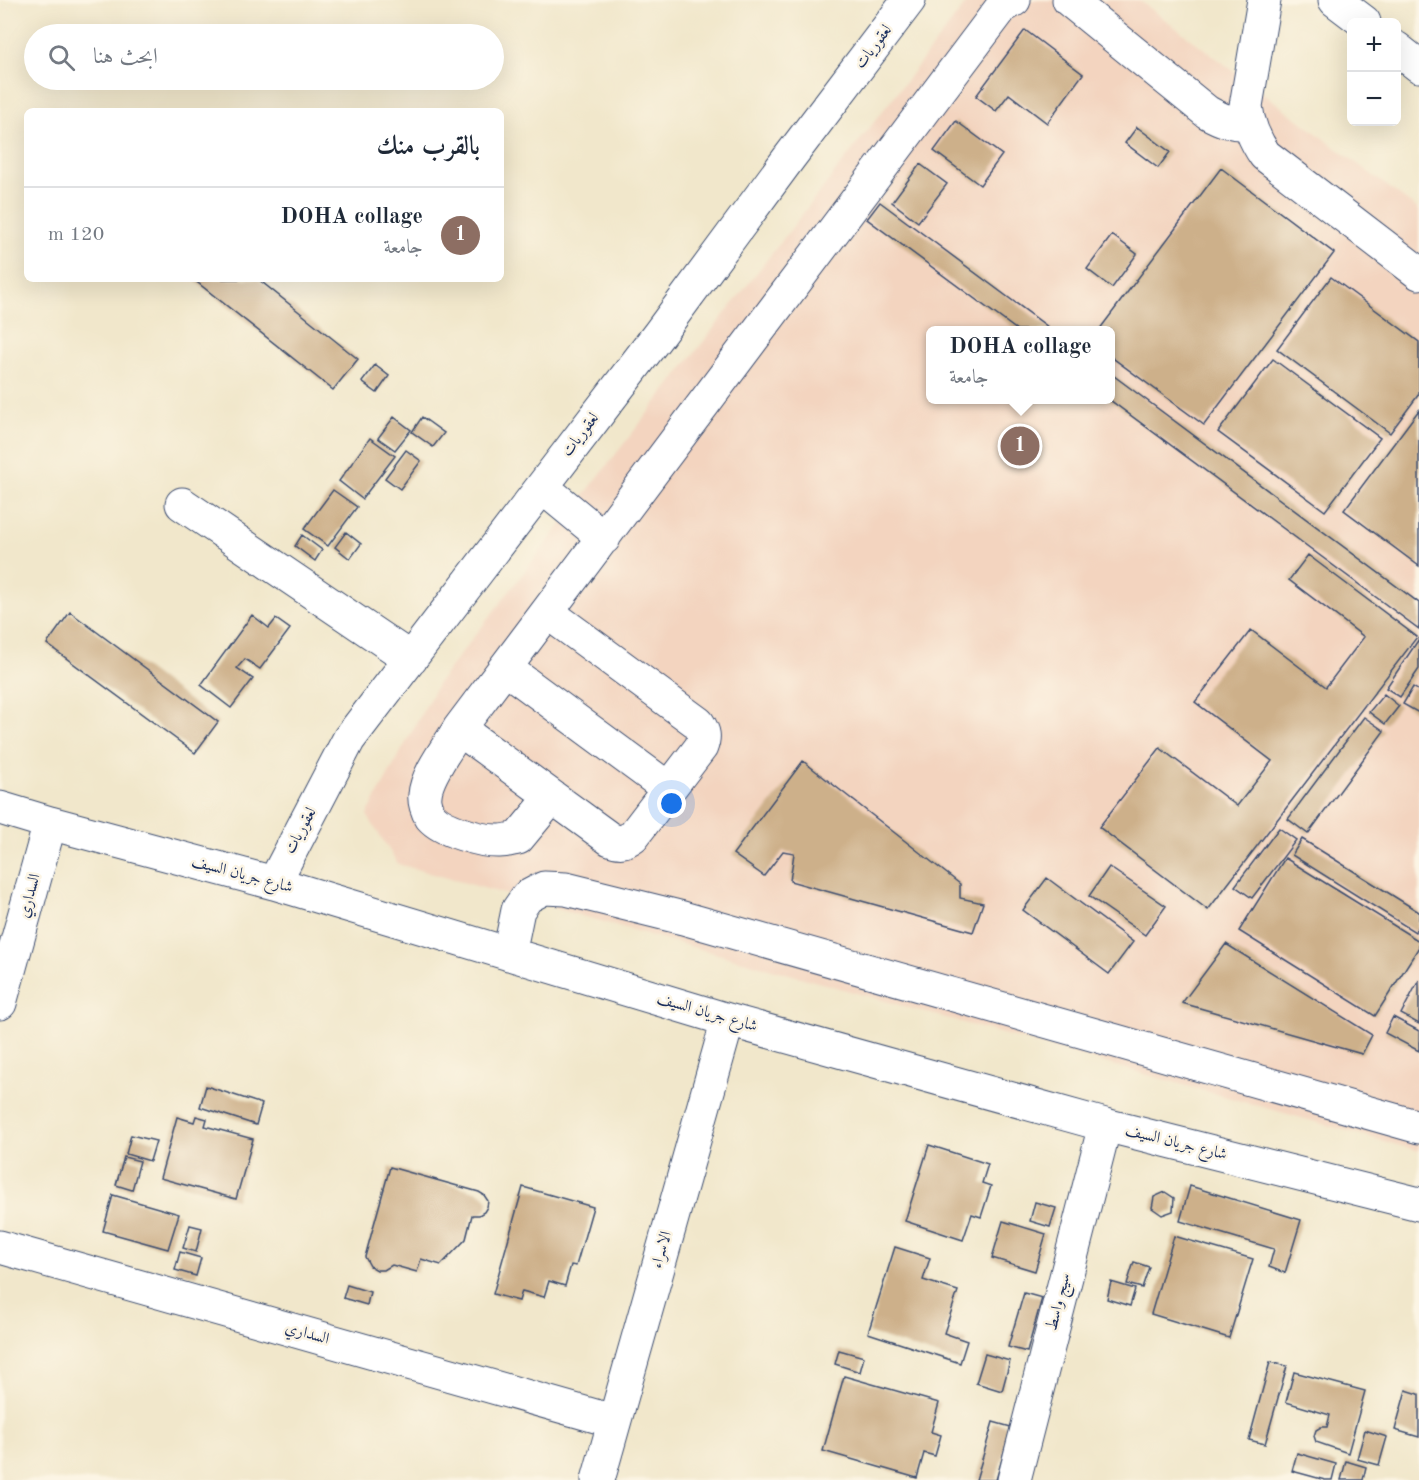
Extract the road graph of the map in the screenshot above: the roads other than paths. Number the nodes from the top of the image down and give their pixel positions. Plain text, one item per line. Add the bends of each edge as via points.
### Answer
1 (909, 0) edge
2 (1014, 0) edge
3 (1069, 0) edge
4 (1264, 0) edge
5 (1335, 0) edge
6 (1359, 18) edge
7 (1401, 52) edge
8 (1419, 66) edge
9 (1248, 123) junction
10 (1419, 273) edge
11 (542, 488) junction
12 (182, 504) dead end
13 (604, 538) junction
14 (547, 612) junction
15 (411, 659) junction
16 (505, 669) junction
17 (459, 729) junction
18 (669, 789) junction
19 (552, 797) junction
20 (0, 808) edge
21 (50, 823) junction
22 (274, 883) junction
23 (509, 954) junction
24 (0, 1003) edge
25 (728, 1020) junction
26 (1105, 1125) junction
27 (1419, 1127) edge
28 (1419, 1204) edge
29 (0, 1247) edge
30 (613, 1421) junction
31 (598, 1480) edge
32 (1014, 1480) edge

1 - 11 street, لعقوريات
2 - 13 street via 1002,7
3 - 9 street via 1207,112 1219,120
4 - 9 street via 1246,106
5 - 6 street
7 - 8 street
9 - 10 street via 1265,155
11 - 13 street
11 - 15 street, لعقوريات
12 - 15 street
13 - 14 street
14 - 16 street
14 - 18 street via 703,730 701,747
15 - 22 street, لعقوريات via 350,739
16 - 17 street
16 - 18 street
17 - 19 street
17 - 19 street via 424,793 430,816 441,825 482,840 501,842 518,838
18 - 19 street via 633,836 618,842
20 - 21 street, شارع جريان السيف
21 - 22 street, شارع جريان السيف
21 - 24 street, السداري
22 - 23 street, شارع جريان السيف
23 - 25 street, شارع جريان السيف
23 - 27 street via 518,910 527,897 544,888 566,889 683,918
25 - 26 street, شارع جريان السيف
25 - 30 street, الاسراء
26 - 28 street, شارع جريان السيف
26 - 32 street, سيج واسط
29 - 30 street, السداري
30 - 31 street, الاسراء

